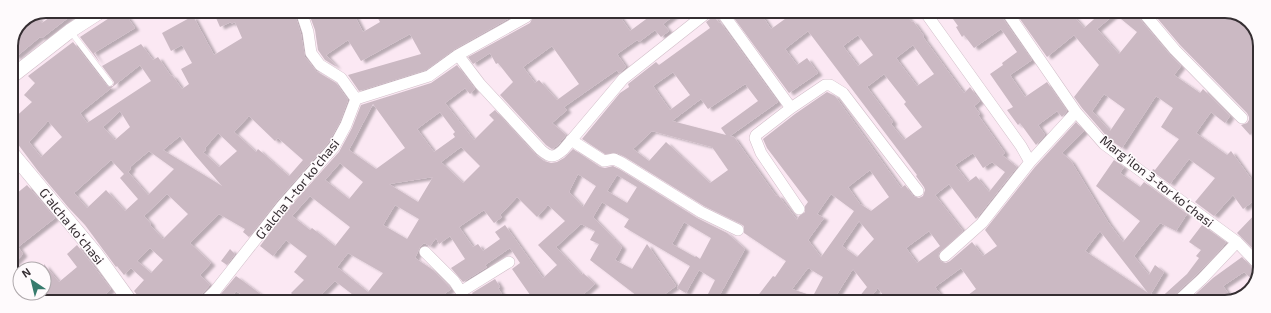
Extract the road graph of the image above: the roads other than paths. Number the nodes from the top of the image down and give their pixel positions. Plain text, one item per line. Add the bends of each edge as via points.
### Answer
1 (90, 18) edge
2 (303, 18) edge
3 (524, 18) edge
4 (700, 18) edge
5 (726, 18) edge
6 (929, 18) edge
7 (1012, 18) edge
8 (1148, 18) edge
9 (70, 31) junction
10 (458, 56) junction
11 (18, 72) edge
12 (110, 83) dead end
13 (356, 99) junction
14 (790, 108) junction
15 (1076, 112) junction
16 (1242, 118) dead end
17 (571, 140) junction
18 (18, 160) edge
19 (1030, 162) junction
20 (918, 191) dead end
21 (799, 209) dead end
22 (738, 230) dead end
23 (1237, 242) junction
24 (425, 252) dead end
25 (945, 256) dead end
26 (1253, 259) edge
27 (509, 262) dead end
28 (462, 291) junction
29 (126, 295) edge
30 (211, 295) edge
31 (464, 295) edge
32 (1185, 295) edge

1 - 9 street
2 - 13 street via 311,53 320,65 341,78
3 - 10 street
4 - 17 street via 623,79
5 - 14 street
6 - 19 street
7 - 15 street, Margʻilon 3-tor koʻchasi
8 - 16 street via 1175,50
9 - 11 street
9 - 12 lane
10 - 13 street via 429,76
10 - 17 street via 480,84 546,155 557,155
13 - 30 street, Gʼalcha 1-tor koʼchasi via 334,146
14 - 20 street via 825,84 843,93
14 - 21 street via 756,134 755,138 761,153
15 - 19 street
15 - 23 street, Margʻilon 3-tor koʻchasi via 1104,144
17 - 22 street via 604,161 614,159 622,163 701,212
18 - 29 street, Gʻalcha koʻchasi via 96,254
19 - 25 street via 982,223
23 - 26 street, Margʻilon 3-tor koʻchasi
23 - 32 street
24 - 28 street
27 - 28 street
28 - 31 street

